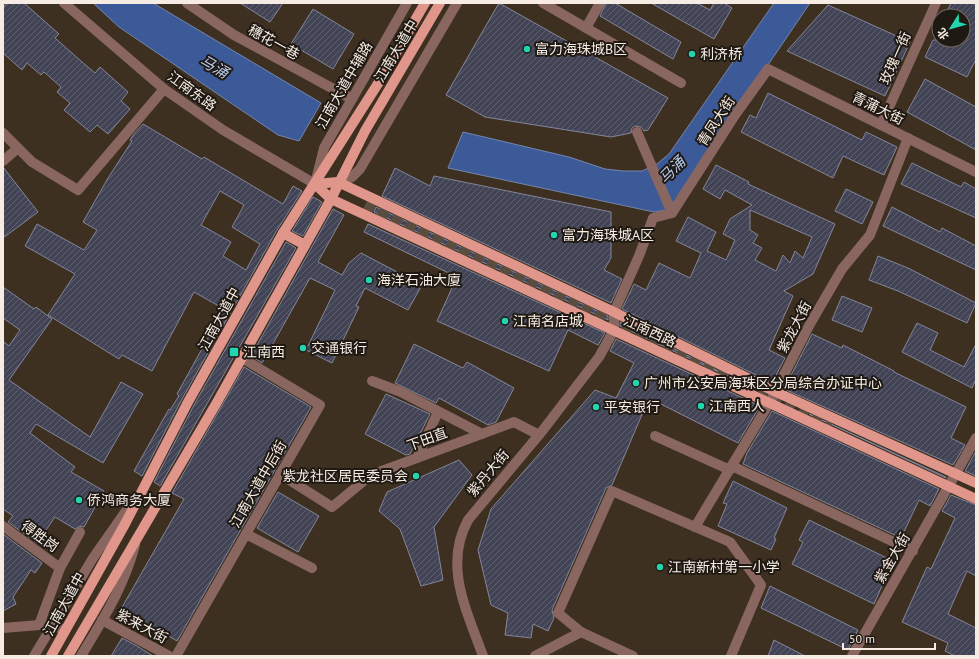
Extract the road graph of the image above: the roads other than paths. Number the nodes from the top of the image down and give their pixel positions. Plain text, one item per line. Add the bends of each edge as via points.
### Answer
1 (64, 3) edge
2 (187, 3) edge
3 (407, 3) edge
4 (424, 3) edge
5 (440, 3) edge
6 (457, 3) edge
7 (543, 3) edge
8 (600, 3) edge
9 (936, 3) edge
10 (586, 28) junction
11 (768, 69) joint
12 (366, 75) junction
13 (379, 82) junction
14 (681, 83) dead end
15 (390, 88) junction
16 (164, 89) junction
17 (402, 94) junction
18 (352, 99) junction
19 (881, 124) junction
20 (637, 132) dead end
21 (3, 133) edge
22 (908, 138) junction
23 (18, 148) junction
24 (3, 161) edge
25 (976, 172) edge
26 (338, 182) junction
27 (315, 184) junction
28 (331, 199) junction
29 (671, 211) junction
30 (283, 233) junction
31 (304, 245) junction
32 (614, 312) junction
33 (614, 330) junction
34 (242, 358) junction
35 (372, 381) dead end
36 (776, 392) junction
37 (770, 402) junction
38 (438, 412) junction
39 (482, 434) junction
40 (539, 435) junction
41 (655, 436) dead end
42 (976, 438) edge
43 (417, 458) junction
44 (731, 468) junction
45 (280, 474) junction
46 (957, 474) junction
47 (976, 483) edge
48 (950, 486) junction
49 (139, 493) junction
50 (976, 500) edge
51 (3, 526) edge
52 (695, 527) junction
53 (80, 532) dead end
54 (246, 534) junction
55 (137, 535) junction
56 (913, 551) junction
57 (60, 568) junction
58 (312, 568) dead end
59 (102, 620) junction
60 (52, 624) junction
61 (39, 625) junction
62 (3, 628) edge
63 (65, 631) junction
64 (581, 632) junction
65 (34, 656) edge
66 (51, 656) edge
67 (70, 656) edge
68 (81, 656) edge
69 (170, 656) edge
70 (176, 656) edge
71 (483, 656) edge
72 (535, 656) edge
73 (633, 656) edge
74 (731, 656) edge
75 (852, 656) edge

1 - 16 street, 江南东路
2 - 18 street, 穗花一巷 via 234,35
3 - 12 street, 江南大道中辅路
4 - 13 main road, 江南大道中
5 - 15 main road, 江南大道中
6 - 17 street
7 - 10 street
8 - 10 street
9 - 19 street, 玫瑰一街
10 - 14 street
11 - 19 street, 青蒲大街
11 - 29 street, 青凤大街
12 - 13 street
12 - 18 street, 江南大道中辅路
13 - 27 main road, 江南大道中
15 - 17 street
15 - 26 main road, 江南大道中
16 - 23 street via 78,190 32,162
16 - 27 street, 江南东路 via 223,130
17 - 26 street via 360,169 352,177
18 - 27 street, 江南大道中辅路 via 324,148
19 - 22 street, 青蒲大街
20 - 29 street
21 - 23 street
22 - 25 street, 青蒲大街
22 - 36 street, 紫龙大街 via 870,235 842,269 810,324
23 - 24 street
26 - 27 main road
26 - 28 main road, 江南大道中
26 - 32 main road
27 - 28 main road, 江南西路
27 - 30 main road, 江南大道中
28 - 31 main road, 江南大道中
28 - 33 main road, 江南西路
29 - 32 street via 653,218
30 - 31 main road
30 - 49 main road, 江南大道中
31 - 34 main road, 江南大道中
32 - 33 street
32 - 36 main road
33 - 37 main road, 江南西路
33 - 40 street, 紫丹大街 via 588,374
34 - 45 street, 江南大道中后街 via 320,405
34 - 55 main road, 江南大道中
35 - 38 street
36 - 37 street, 紫龙大街
36 - 46 main road
37 - 44 street, 紫龙大街
37 - 48 main road, 江南西路
38 - 39 street
38 - 43 street
39 - 40 street, 下田直 via 514,422
39 - 43 street, 下田直
40 - 71 street, 紫丹大街 via 468,520 458,540 457,575
41 - 44 street
42 - 46 street, 紫金大街
43 - 45 street, 下田直 via 371,475 332,507
44 - 52 street, 紫龙大街
44 - 56 street
45 - 54 street, 江南大道中后街
46 - 47 main road
46 - 48 street, 紫金大街
48 - 50 main road, 江南西路
48 - 56 street, 紫金大街
49 - 60 street via 93,558
49 - 63 main road, 江南大道中 via 125,524
51 - 57 street, 得胜岗
52 - 64 street via 612,491 558,613
52 - 74 street via 730,542 761,585
53 - 57 street
54 - 58 street
54 - 70 street, 江南大道中后街
55 - 59 street via 126,577
55 - 67 main road, 江南大道中
56 - 75 street, 紫金大街
57 - 61 street
59 - 68 street
59 - 69 street, 紫来大街
60 - 61 street
60 - 63 street
60 - 65 street
61 - 62 street
63 - 66 main road, 江南大道中
64 - 72 street
64 - 73 street

